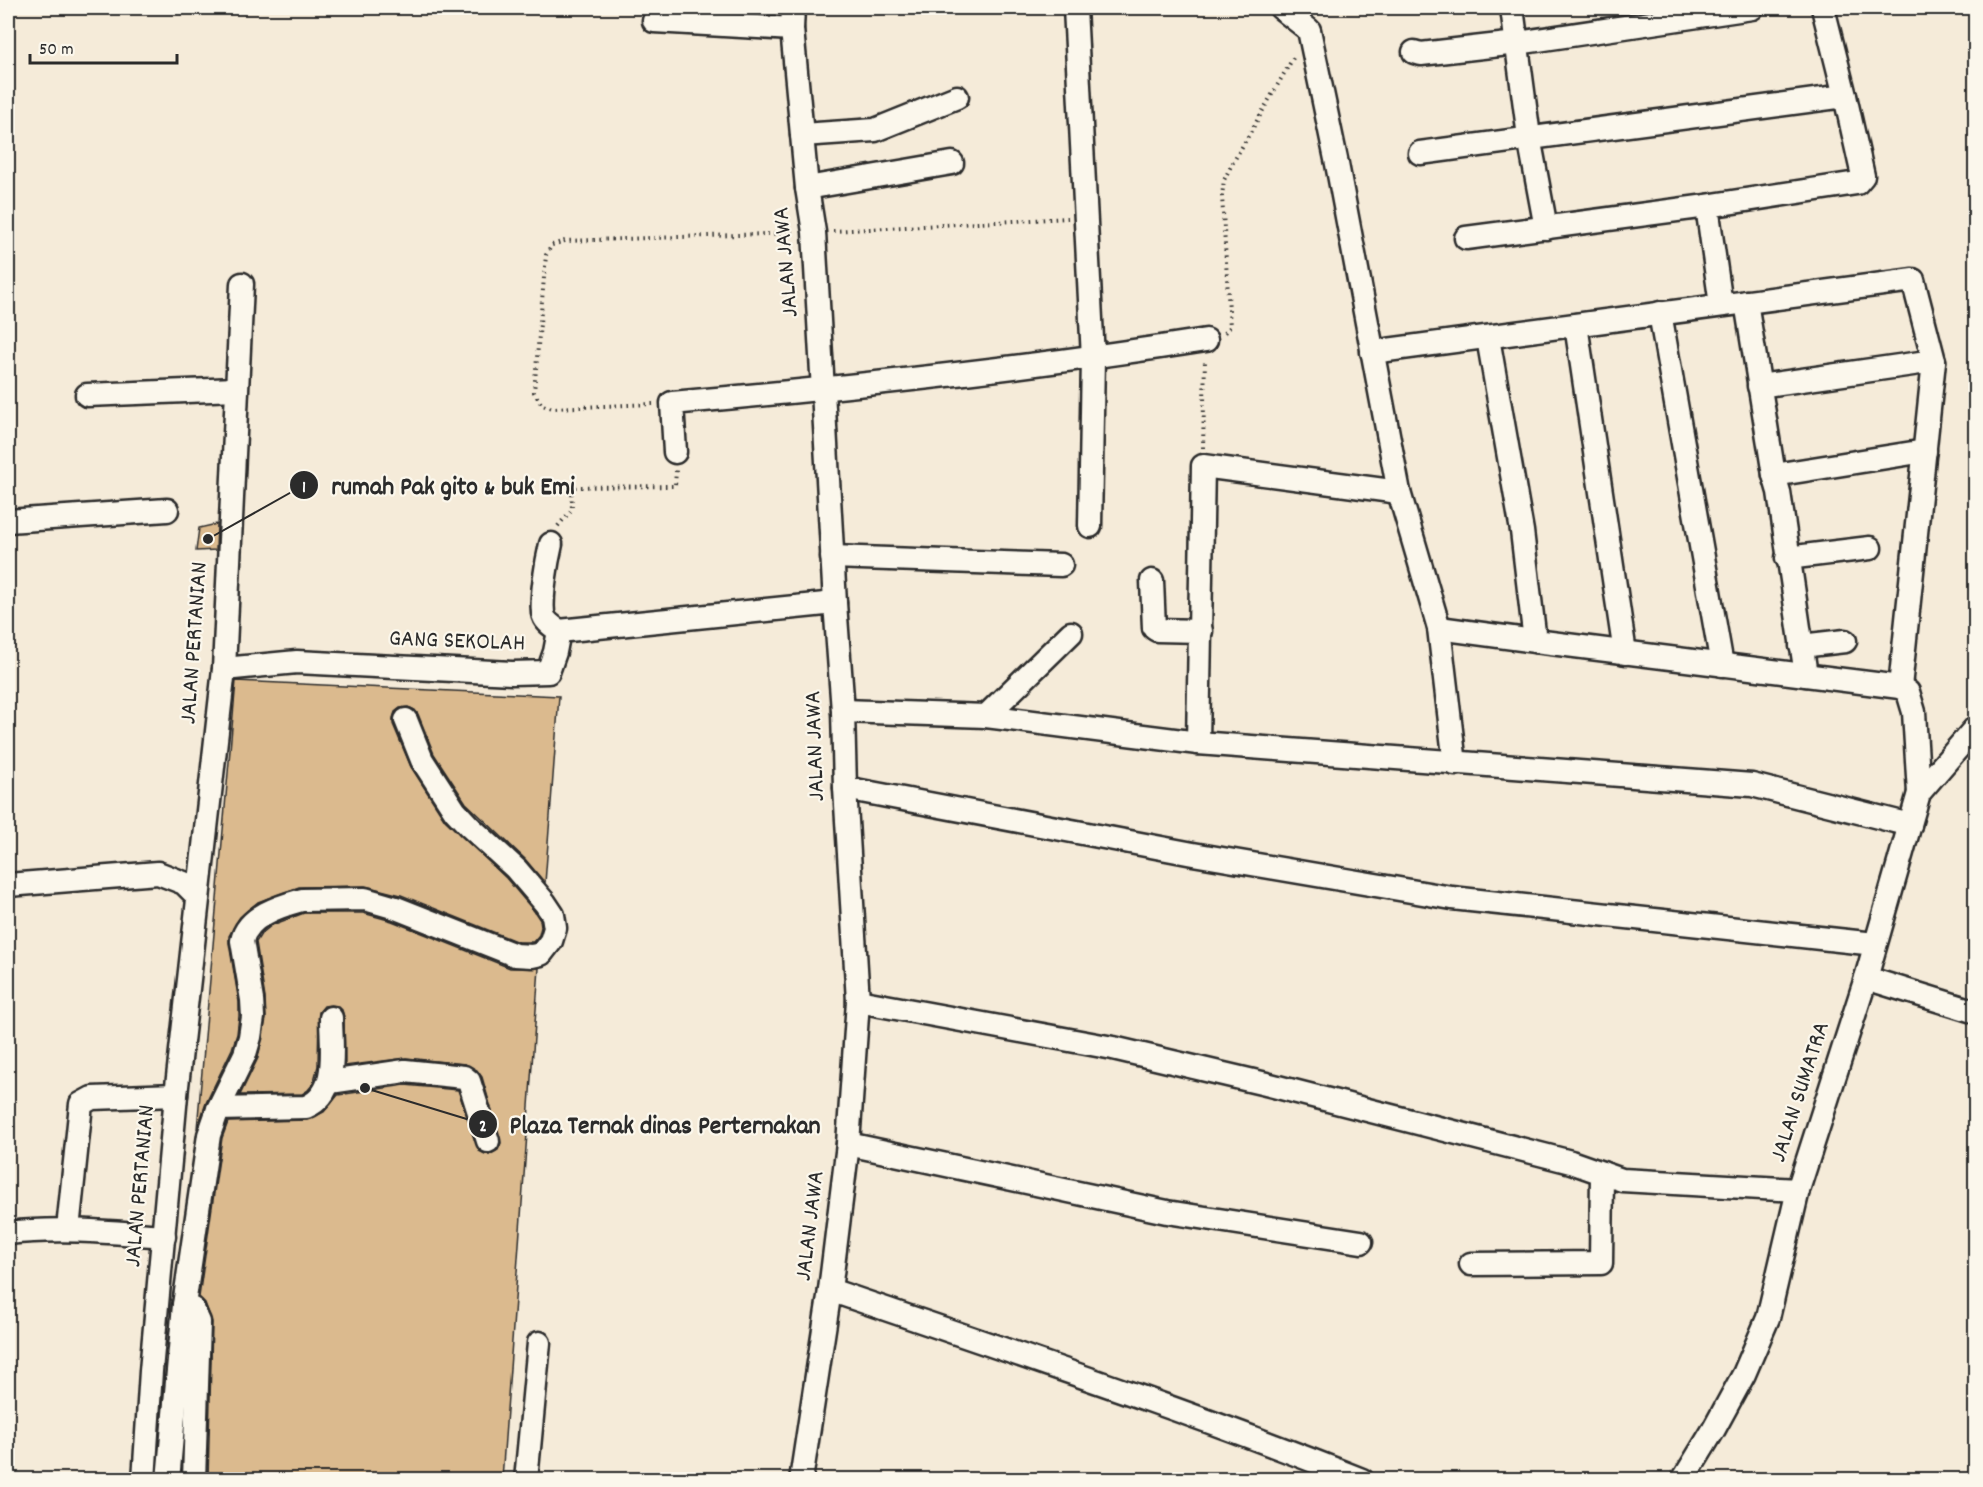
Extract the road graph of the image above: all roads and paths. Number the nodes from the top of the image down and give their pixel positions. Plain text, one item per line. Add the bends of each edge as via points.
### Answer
1 (1075, 8) edge
2 (1281, 8) edge
3 (1512, 8) edge
4 (1752, 8) edge
5 (1823, 8) edge
6 (793, 18) edge
7 (654, 21) dead end
8 (1309, 30) junction
9 (1517, 43) junction
10 (1414, 52) dead end
11 (1845, 96) junction
12 (957, 97) dead end
13 (802, 135) junction
14 (1529, 137) junction
15 (1420, 153) dead end
16 (952, 163) dead end
17 (807, 188) junction
18 (1707, 206) junction
19 (1086, 217) junction
20 (1546, 228) junction
21 (814, 232) junction
22 (1467, 238) dead end
23 (242, 284) dead end
24 (1746, 302) junction
25 (1721, 305) junction
26 (1660, 313) junction
27 (1576, 325) junction
28 (1488, 338) junction
29 (1206, 340) junction
30 (1372, 352) junction
31 (1093, 358) junction
32 (1934, 361) junction
33 (1759, 386) junction
34 (236, 389) junction
35 (824, 390) junction
36 (87, 395) dead end
37 (672, 403) junction
38 (675, 452) joint
39 (1925, 452) junction
40 (1203, 466) junction
41 (1774, 475) junction
42 (1399, 492) junction
43 (166, 510) dead end
44 (8, 521) edge
45 (1090, 526) dead end
46 (551, 544) joint
47 (1870, 548) dead end
48 (832, 557) junction
49 (1787, 558) junction
50 (1061, 565) dead end
51 (1152, 581) dead end
52 (835, 603) junction
53 (1439, 627) junction
54 (559, 631) junction
55 (1201, 631) junction
56 (1071, 633) dead end
57 (1535, 641) junction
58 (1845, 641) dead end
59 (1801, 646) junction
60 (1625, 653) junction
61 (1722, 665) junction
62 (224, 669) junction
63 (1806, 675) junction
64 (1900, 687) junction
65 (843, 711) junction
66 (986, 716) junction
67 (406, 720) dead end
68 (1976, 727) edge
69 (1198, 743) junction
70 (1455, 764) junction
71 (845, 788) junction
72 (1919, 793) junction
73 (1910, 825) junction
74 (8, 885) edge
75 (198, 897) junction
76 (1875, 944) junction
77 (1866, 978) junction
78 (858, 1002) junction
79 (1976, 1012) edge
80 (331, 1017) dead end
81 (330, 1082) junction
82 (176, 1095) junction
83 (218, 1109) junction
84 (489, 1141) dead end
85 (848, 1144) junction
86 (1602, 1173) junction
87 (1798, 1191) junction
88 (68, 1229) junction
89 (8, 1233) edge
90 (164, 1236) junction
91 (1361, 1242) dead end
92 (1471, 1264) dead end
93 (830, 1290) junction
94 (184, 1305) junction
95 (539, 1343) dead end
96 (144, 1479) edge
97 (168, 1479) edge
98 (194, 1479) edge
99 (526, 1479) edge
100 (801, 1479) edge
101 (1362, 1479) edge
102 (1683, 1479) edge

1 - 19 street
2 - 8 street
3 - 9 street
4 - 9 street
5 - 11 street
6 - 7 street
6 - 13 street, JALAN JAWA
8 - 29 path via 1224,180 1230,327 1216,340
8 - 30 street
9 - 10 street
9 - 14 street
11 - 14 street
11 - 18 street via 1863,176 1857,183
12 - 13 street via 875,130
13 - 17 street, JALAN JAWA
14 - 15 street
14 - 20 street
16 - 17 street
17 - 21 street, JALAN JAWA
18 - 20 street
18 - 25 street
19 - 21 path
19 - 31 street
20 - 22 street
21 - 35 street, JALAN JAWA
21 - 37 path via 565,241 552,245 546,255 534,392 542,405 553,408
23 - 34 street, JALAN PERTANIAN
24 - 25 street
24 - 32 street via 1913,280
24 - 33 street
25 - 26 street
26 - 27 street
26 - 61 street
27 - 28 street
27 - 60 street
28 - 30 street
28 - 57 street via 1522,531
29 - 31 street
29 - 40 path
30 - 42 street
31 - 35 street
31 - 45 street
32 - 33 street
32 - 39 street
33 - 41 street
34 - 36 street
34 - 62 street, JALAN PERTANIAN
35 - 37 street
35 - 48 street, JALAN JAWA
37 - 38 street
38 - 46 path via 675,486 571,487 572,509 558,526
39 - 41 street
39 - 64 street
40 - 42 street
40 - 55 street
41 - 49 street
42 - 53 street
43 - 44 street
46 - 54 street via 543,613
47 - 49 street
48 - 50 street
48 - 52 street, JALAN JAWA
49 - 59 street
51 - 55 street via 1154,628
52 - 54 street, GANG SEKOLAH
52 - 65 street, JALAN JAWA
53 - 57 street
53 - 70 street
54 - 62 street, GANG SEKOLAH via 548,672 297,662
55 - 69 street
56 - 66 street
57 - 60 street
58 - 59 street
59 - 63 street
60 - 61 street
61 - 63 street
62 - 75 street, JALAN PERTANIAN
63 - 64 street
64 - 72 street via 1908,692 1914,712
65 - 66 street
65 - 71 street, JALAN JAWA
66 - 69 street
67 - 83 street via 422,760 455,811 516,869 553,915 551,941 541,954 515,955 406,911 365,899 302,900 255,919 242,941 252,1000 250,1037
68 - 72 street, JALAN SUMATRA
69 - 70 street
70 - 73 street via 1752,785
71 - 76 street via 1452,898
71 - 78 street, JALAN JAWA
72 - 73 street, JALAN SUMATRA
73 - 76 street, JALAN SUMATRA
74 - 75 street via 158,873 184,883
75 - 82 street, JALAN PERTANIAN
76 - 77 street, JALAN SUMATRA
77 - 79 street
77 - 87 street, JALAN SUMATRA
78 - 85 street, JALAN JAWA
78 - 86 street via 1113,1048 1368,1110
80 - 81 street
81 - 83 street via 314,1103 306,1107
81 - 84 street via 405,1071 464,1077 469,1081
82 - 88 street via 83,1101
82 - 90 street, JALAN PERTANIAN
83 - 94 street via 209,1135
85 - 91 street via 1167,1212
85 - 93 street, JALAN JAWA
86 - 87 street via 1622,1180
86 - 92 street via 1601,1263
87 - 102 street, JALAN SUMATRA via 1768,1318 1744,1374
88 - 89 street
88 - 90 street
90 - 96 street, JALAN PERTANIAN
93 - 100 street, JALAN JAWA
93 - 101 street via 1109,1385
94 - 97 street
94 - 98 street via 194,1309 199,1322
95 - 99 street

